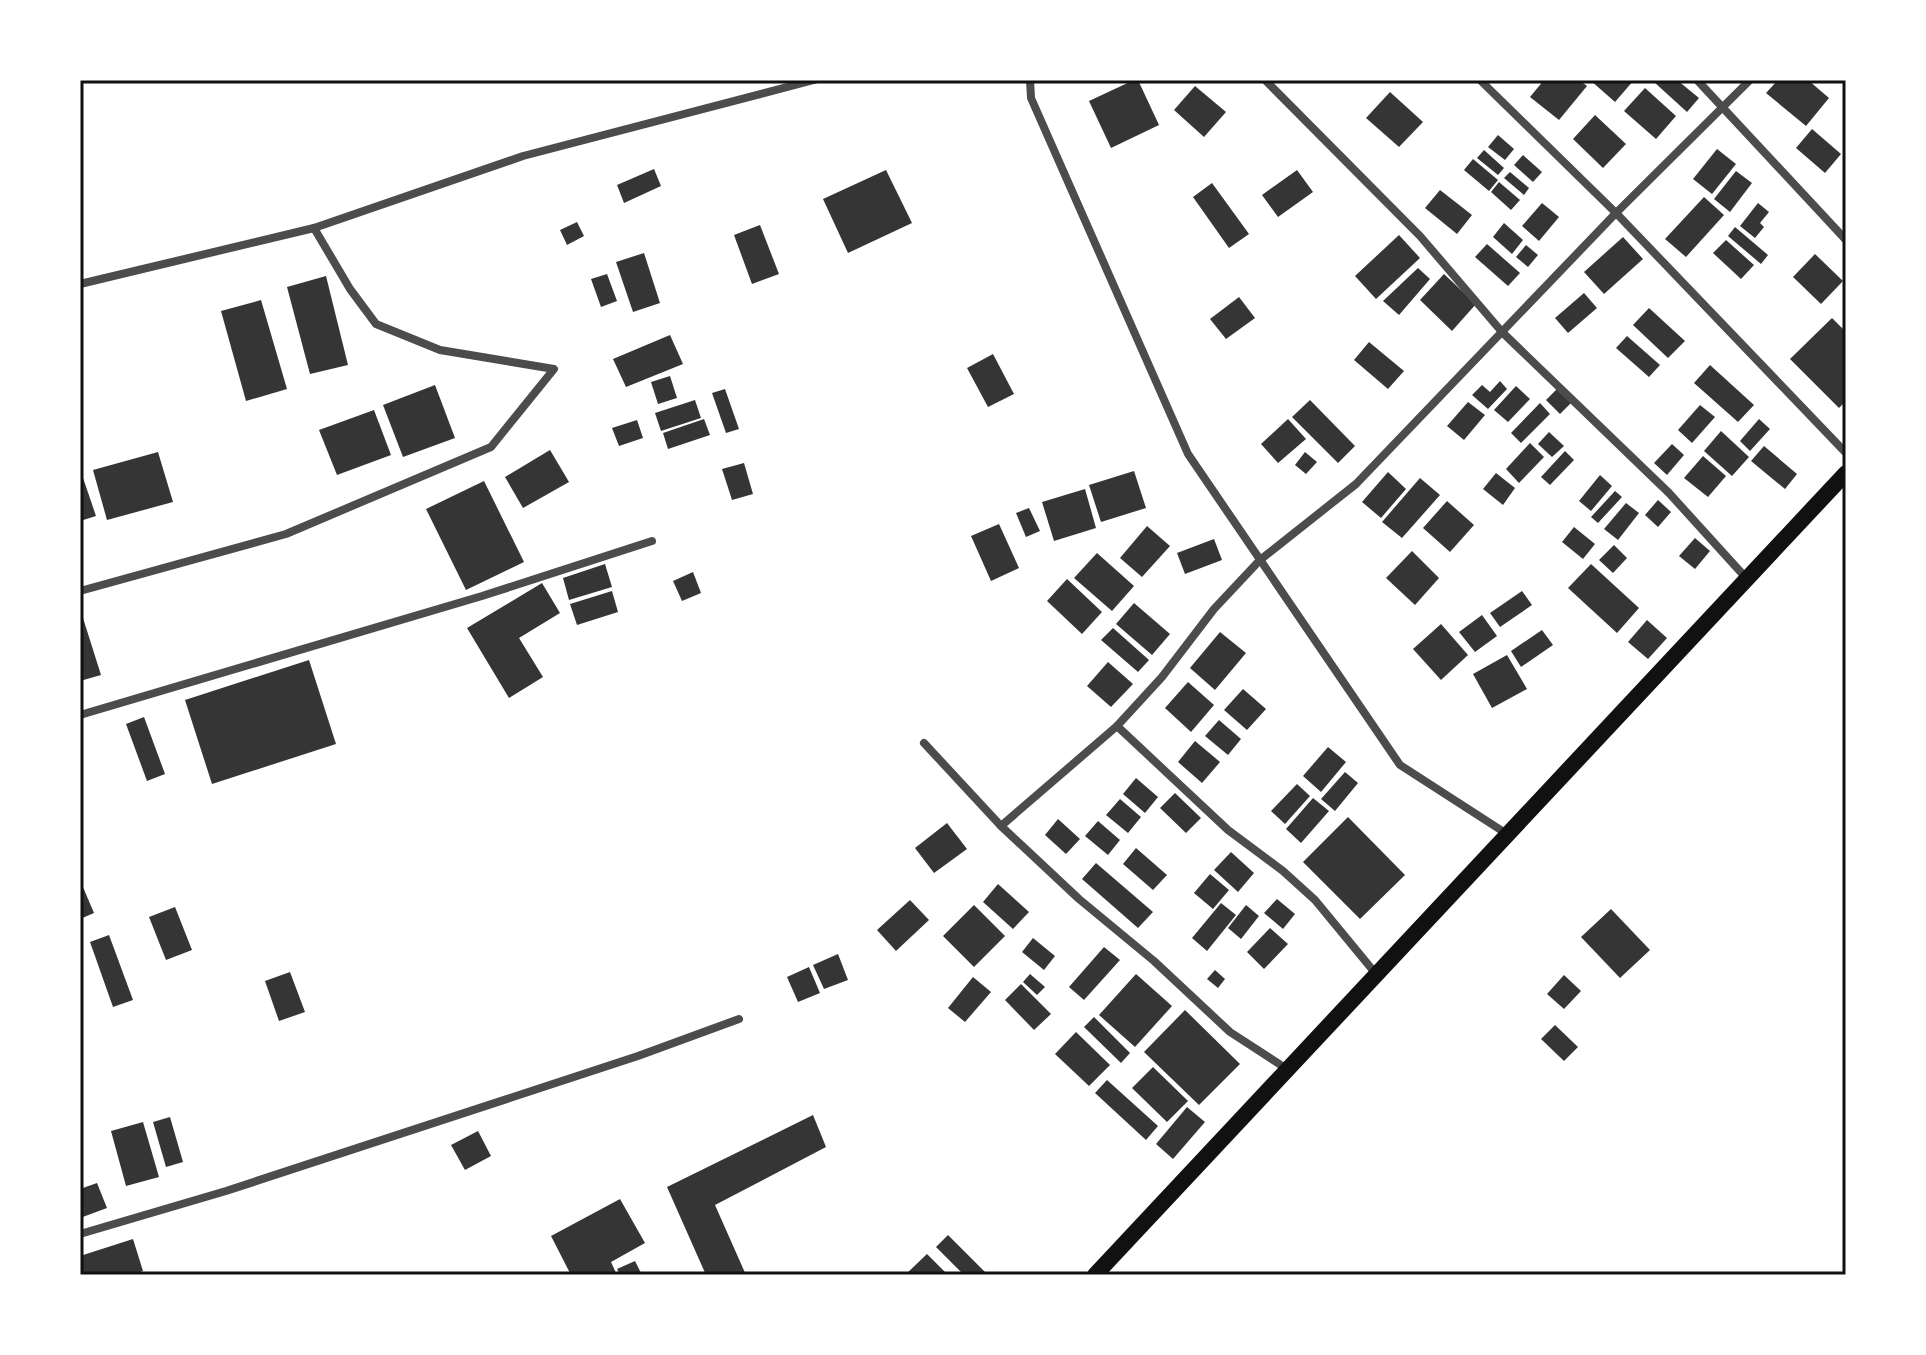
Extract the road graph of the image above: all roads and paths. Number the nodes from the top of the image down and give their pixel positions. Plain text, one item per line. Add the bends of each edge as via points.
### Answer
1 (814, 80) edge
2 (1030, 80) edge
3 (1265, 80) edge
4 (1480, 80) edge
5 (1697, 80) edge
6 (1750, 80) edge
7 (1722, 108) junction
8 (1616, 213) junction
9 (314, 228) junction
10 (1846, 240) edge
11 (80, 284) edge
12 (1502, 332) junction
13 (1846, 453) edge
14 (1846, 473) edge
15 (652, 541) dead end
16 (1260, 560) junction
17 (1747, 579) junction
18 (80, 591) edge
19 (80, 715) edge
20 (1117, 726) junction
21 (924, 743) dead end
22 (1001, 826) junction
23 (1507, 834) junction
24 (1376, 974) junction
25 (739, 1019) dead end
26 (1287, 1069) junction
27 (80, 1234) edge
28 (1095, 1275) edge

1 - 9 street via 523,156
2 - 16 street via 1031,98 1188,454
3 - 12 street via 1420,236
4 - 8 street
5 - 7 street
6 - 7 street
7 - 8 street
7 - 10 street
8 - 12 street
8 - 13 street
9 - 11 street
9 - 18 street via 376,324 440,350 554,369 491,447 286,534
12 - 16 street via 1356,484
12 - 17 street via 1669,493
14 - 17 main road
15 - 19 street
16 - 20 street
16 - 23 street via 1400,765
17 - 23 main road
20 - 22 street
20 - 24 street via 1228,830 1315,900
21 - 22 street
22 - 26 street via 1230,1032
23 - 24 main road
24 - 26 main road
25 - 27 street via 241,1186
26 - 28 main road

